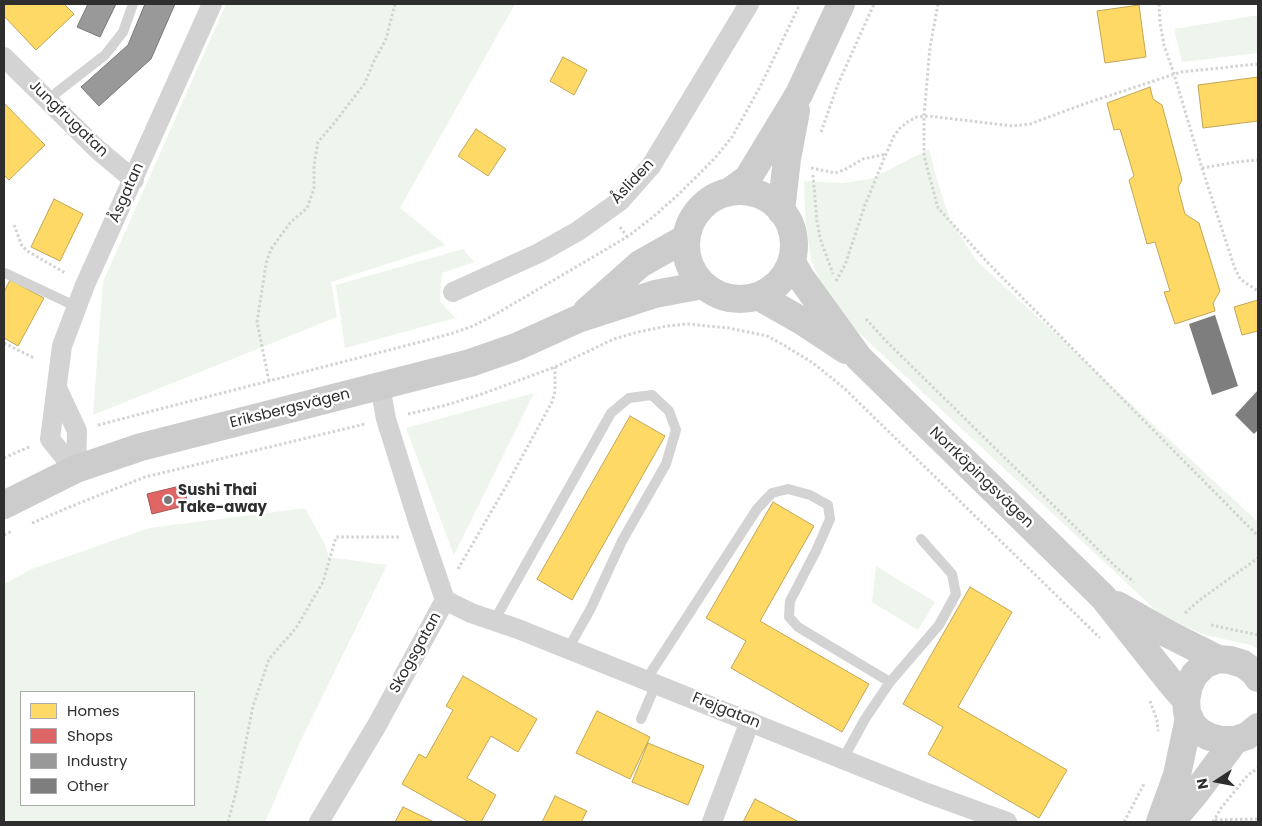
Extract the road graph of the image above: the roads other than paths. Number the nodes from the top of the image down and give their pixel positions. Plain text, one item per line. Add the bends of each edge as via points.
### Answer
1 (133, 4) edge
2 (212, 4) edge
3 (749, 4) edge
4 (841, 4) edge
5 (4, 57) edge
6 (799, 94) junction
7 (47, 100) junction
8 (134, 180) junction
9 (729, 192) junction
10 (781, 210) junction
11 (686, 238) junction
12 (792, 262) junction
13 (5, 273) dead end
14 (703, 285) junction
15 (453, 292) dead end
16 (758, 296) junction
17 (77, 307) junction
18 (578, 319) junction
19 (859, 358) junction
20 (380, 386) junction
21 (57, 388) junction
22 (76, 469) junction
23 (4, 505) edge
24 (921, 539) dead end
25 (1103, 596) junction
26 (445, 600) junction
27 (494, 620) junction
28 (568, 649) junction
29 (1218, 659) junction
30 (1258, 678) edge
31 (651, 682) junction
32 (890, 682) junction
33 (1188, 709) junction
34 (641, 718) dead end
35 (750, 721) junction
36 (1252, 731) edge
37 (843, 759) junction
38 (319, 822) edge
39 (712, 822) edge
40 (1007, 822) edge
41 (1160, 822) edge
42 (1171, 822) edge

1 - 7 lane via 123,32 105,55
2 - 8 street, Åsgatan
3 - 15 street, Åsliden via 651,166 620,200 578,231 539,253
4 - 6 main road
5 - 7 street, Jungfrugatan
6 - 9 main road via 748,178
6 - 10 main road
7 - 8 street, Jungfrugatan
8 - 17 street, Åsgatan
9 - 10 main road via 745,190 755,193
9 - 11 main road via 716,196 697,212
10 - 12 main road via 792,236
11 - 14 main road via 690,265
11 - 18 main road, Eriksbergsvägen via 640,264
12 - 16 main road via 778,284
12 - 19 main road, Norrköpingsvägen
13 - 17 lane
14 - 16 main road via 726,296
14 - 18 main road, Eriksbergsvägen via 655,294
16 - 19 main road, Norrköpingsvägen
17 - 21 street, Åsgatan via 62,346
18 - 20 main road, Eriksbergsvägen via 516,347 470,363
19 - 25 main road, Norrköpingsvägen
20 - 22 main road, Eriksbergsvägen via 148,445
20 - 26 street, Skogsgatan via 386,419
21 - 22 street via 77,431
21 - 22 street, Åsgatan via 50,439
22 - 23 main road, Eriksbergsvägen
24 - 32 lane via 952,574 956,594 939,625
25 - 29 main road, Norrköpingsvägen
25 - 33 main road, Norrköpingsvägen
26 - 27 street, Frejgatan
26 - 38 street, Skogsgatan via 377,725
27 - 28 street, Frejgatan
27 - 28 lane via 610,413 629,398 652,395 668,411 676,430 666,464 622,541
28 - 31 street, Frejgatan
29 - 30 main road, Norrköpingsvägen via 1243,664
29 - 33 main road via 1194,674 1189,686
31 - 32 lane via 757,509 772,493 788,489 810,495 828,505 830,520 790,601 789,617 798,627
31 - 34 lane
31 - 35 street, Frejgatan
32 - 37 lane
33 - 36 main road, Norrköpingsvägen via 1192,724 1210,737 1222,740
33 - 41 main road via 1177,775
35 - 37 street, Frejgatan
35 - 39 street
36 - 42 main road
37 - 40 street, Frejgatan

